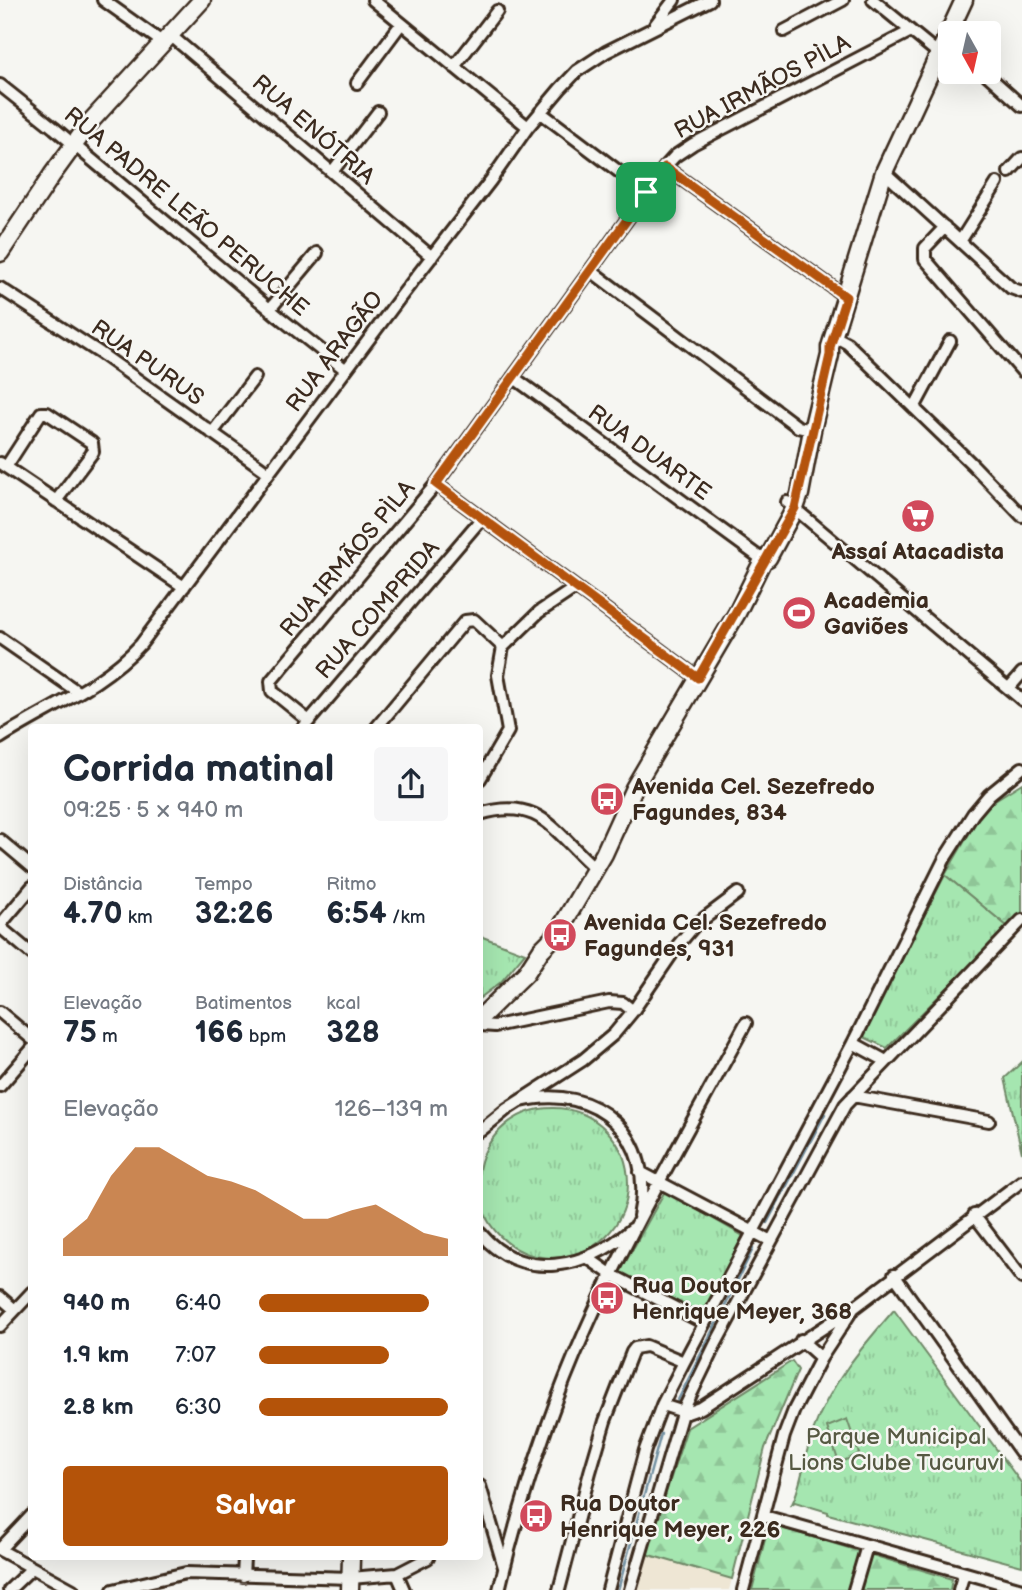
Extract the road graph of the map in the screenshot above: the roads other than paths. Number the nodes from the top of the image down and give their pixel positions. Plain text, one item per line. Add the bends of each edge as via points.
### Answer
1 (103, 0) edge
2 (202, 0) edge
3 (373, 0) edge
4 (674, 0) edge
5 (710, 0) edge
6 (844, 0) edge
7 (873, 0) edge
8 (964, 0) edge
9 (497, 11) dead end
10 (955, 21) edge
11 (401, 24) junction
12 (653, 27) junction
13 (783, 31) dead end
14 (911, 31) junction
15 (165, 38) junction
16 (938, 42) edge
17 (938, 60) edge
18 (454, 67) junction
19 (357, 83) dead end
20 (997, 84) edge
21 (0, 85) edge
22 (1022, 106) edge
23 (378, 112) dead end
24 (540, 112) junction
25 (528, 127) junction
26 (74, 145) junction
27 (1022, 158) edge
28 (665, 167) junction
29 (332, 172) junction
30 (884, 172) junction
31 (1009, 172) dead end
32 (997, 183) dead end
33 (646, 192) junction
34 (945, 227) junction
35 (961, 240) junction
36 (0, 253) edge
37 (317, 253) dead end
38 (432, 257) junction
39 (590, 270) junction
40 (0, 288) edge
41 (1021, 294) edge
42 (846, 297) junction
43 (270, 309) junction
44 (832, 341) junction
45 (950, 341) dead end
46 (346, 370) junction
47 (1022, 371) edge
48 (255, 377) dead end
49 (513, 377) junction
50 (914, 408) junction
51 (807, 429) junction
52 (212, 433) junction
53 (3, 465) edge
54 (269, 473) junction
55 (436, 484) junction
56 (56, 501) junction
57 (791, 505) junction
58 (1022, 516) edge
59 (482, 518) junction
60 (763, 560) junction
61 (184, 587) junction
62 (575, 588) junction
63 (0, 638) edge
64 (503, 647) junction
65 (1022, 673) edge
66 (698, 678) junction
67 (1009, 688) junction
68 (78, 692) junction
69 (1022, 700) edge
70 (306, 724) edge
71 (379, 724) edge
72 (0, 738) edge
73 (1022, 768) edge
74 (483, 774) edge
75 (483, 813) edge
76 (0, 840) edge
77 (28, 864) edge
78 (593, 866) junction
79 (28, 892) edge
80 (738, 893) dead end
81 (1022, 920) edge
82 (0, 926) edge
83 (28, 950) edge
84 (633, 1011) junction
85 (0, 1012) edge
86 (483, 1015) edge
87 (746, 1023) dead end
88 (483, 1025) edge
89 (28, 1036) edge
90 (853, 1043) junction
91 (28, 1054) edge
92 (886, 1061) junction
93 (559, 1074) junction
94 (0, 1086) edge
95 (853, 1096) junction
96 (564, 1097) junction
97 (521, 1101) junction
98 (989, 1121) dead end
99 (483, 1128) edge
100 (640, 1172) junction
101 (1022, 1181) edge
102 (661, 1183) junction
103 (974, 1215) junction
104 (637, 1225) junction
105 (754, 1232) junction
106 (770, 1241) junction
107 (485, 1246) edge
108 (588, 1258) junction
109 (612, 1275) junction
110 (894, 1275) junction
111 (1022, 1278) edge
112 (0, 1297) edge
113 (23, 1307) edge
114 (855, 1307) junction
115 (704, 1323) junction
116 (0, 1326) edge
117 (801, 1340) junction
118 (821, 1358) junction
119 (684, 1362) junction
120 (664, 1406) junction
121 (680, 1412) junction
122 (1022, 1454) edge
123 (483, 1496) edge
124 (764, 1516) junction
125 (28, 1518) edge
126 (867, 1546) junction
127 (0, 1550) edge
128 (244, 1560) edge
129 (351, 1560) edge
130 (424, 1560) edge
131 (32, 1567) junction
132 (504, 1568) junction
133 (964, 1573) junction
134 (397, 1574) junction
135 (243, 1576) junction
136 (350, 1584) edge
137 (120, 1589) edge
138 (1022, 1589) edge
139 (9, 1590) edge
140 (73, 1590) edge
141 (404, 1590) edge
142 (499, 1590) edge
143 (559, 1590) edge
144 (608, 1590) edge
145 (629, 1590) edge
146 (743, 1590) edge
147 (854, 1590) edge
148 (959, 1590) edge

1 - 15 street, RUA ENÓTRIA
2 - 15 main road
3 - 11 street
4 - 12 street
5 - 12 street, RUA ARAGÃO
6 - 13 street
7 - 14 street
8 - 10 main road
9 - 18 street
11 - 18 street
11 - 19 street
12 - 24 street, RUA ARAGÃO via 577,71
14 - 16 street
14 - 28 street, RUA IRMÃOS PÌLA via 693,144
15 - 26 main road
15 - 29 street, RUA ENÓTRIA
17 - 30 main road
18 - 25 street
20 - 22 street
21 - 26 street, RUA PADRE LEÃO PERUCHE
23 - 29 street
24 - 25 street, RUA ARAGÃO
24 - 33 street
25 - 38 street, RUA ARAGÃO
26 - 36 main road
26 - 43 street, RUA PADRE LEÃO PERUCHE
27 - 31 street
28 - 33 street, RUA IRMÃOS PÌLA
28 - 42 street
29 - 38 street, RUA ENÓTRIA
30 - 34 street
30 - 42 main road
32 - 35 street
33 - 39 street, RUA IRMÃOS PÌLA
34 - 35 street
34 - 47 street via 925,248 925,259
35 - 41 street
37 - 43 street
38 - 46 street, RUA ARAGÃO
39 - 49 street, RUA IRMÃOS PÌLA
39 - 51 street via 798,427
40 - 52 street, RUA PURUS
42 - 44 main road
43 - 46 street, RUA PADRE LEÃO PERUCHE
44 - 50 street via 847,343
44 - 51 main road via 822,353
45 - 50 street
46 - 54 street, RUA ARAGÃO
48 - 52 street
49 - 55 street, RUA IRMÃOS PÌLA
49 - 60 street, RUA DUARTE
50 - 58 street
51 - 57 main road
52 - 54 street, RUA PURUS
53 - 56 street
53 - 56 street via 41,413 92,443 93,452
54 - 61 street, RUA ARAGÃO
55 - 59 street
55 - 70 street, RUA IRMÃOS PÌLA via 271,681 272,691
56 - 61 street
57 - 60 main road
57 - 67 street
59 - 62 street
59 - 70 street, RUA COMPRIDA
60 - 66 main road
61 - 68 street, RUA ARAGÃO via 124,662
62 - 64 street via 539,612
62 - 66 street
63 - 68 street
64 - 71 street via 474,620 465,621
64 - 74 street via 498,674 508,731
65 - 67 street
66 - 78 main road
67 - 69 street
68 - 72 street, RUA ARAGÃO
73 - 90 street via 989,795 945,858
75 - 78 street via 512,808 532,811
76 - 77 street
78 - 86 main road via 556,934 526,973
79 - 82 street
80 - 84 street via 694,926
81 - 92 street
82 - 83 street
84 - 88 street via 623,1003 609,1002
84 - 93 street via 602,1045
85 - 89 street
87 - 102 street
90 - 92 street
90 - 105 street
91 - 94 street
92 - 95 street
93 - 96 street
93 - 97 street
95 - 98 street
95 - 106 street
96 - 97 street
96 - 100 street via 599,1108 618,1124 631,1142
97 - 99 street
100 - 102 street
100 - 104 street
101 - 103 street
102 - 104 street
102 - 105 street
103 - 110 street
103 - 111 street
104 - 108 street
104 - 109 street
105 - 106 street
105 - 115 street
106 - 121 street
107 - 108 street via 540,1267
108 - 109 street
109 - 115 street
109 - 132 street via 543,1437
110 - 114 street
110 - 122 street
112 - 113 street
113 - 116 street
114 - 117 street
114 - 118 street
115 - 119 street
117 - 118 street
117 - 121 street via 701,1408
118 - 124 street via 784,1436
119 - 120 street
119 - 143 street via 646,1346 632,1352 605,1421
120 - 121 street
120 - 144 street via 645,1450
121 - 145 street
123 - 132 street
124 - 126 street
124 - 146 street
125 - 127 street
126 - 133 street
126 - 147 street
127 - 131 street
128 - 135 street
129 - 136 main road
130 - 134 street
131 - 139 street
131 - 140 street
132 - 142 street
133 - 138 street
133 - 148 street
134 - 136 street
134 - 141 street
135 - 136 street
135 - 137 street via 186,1573

